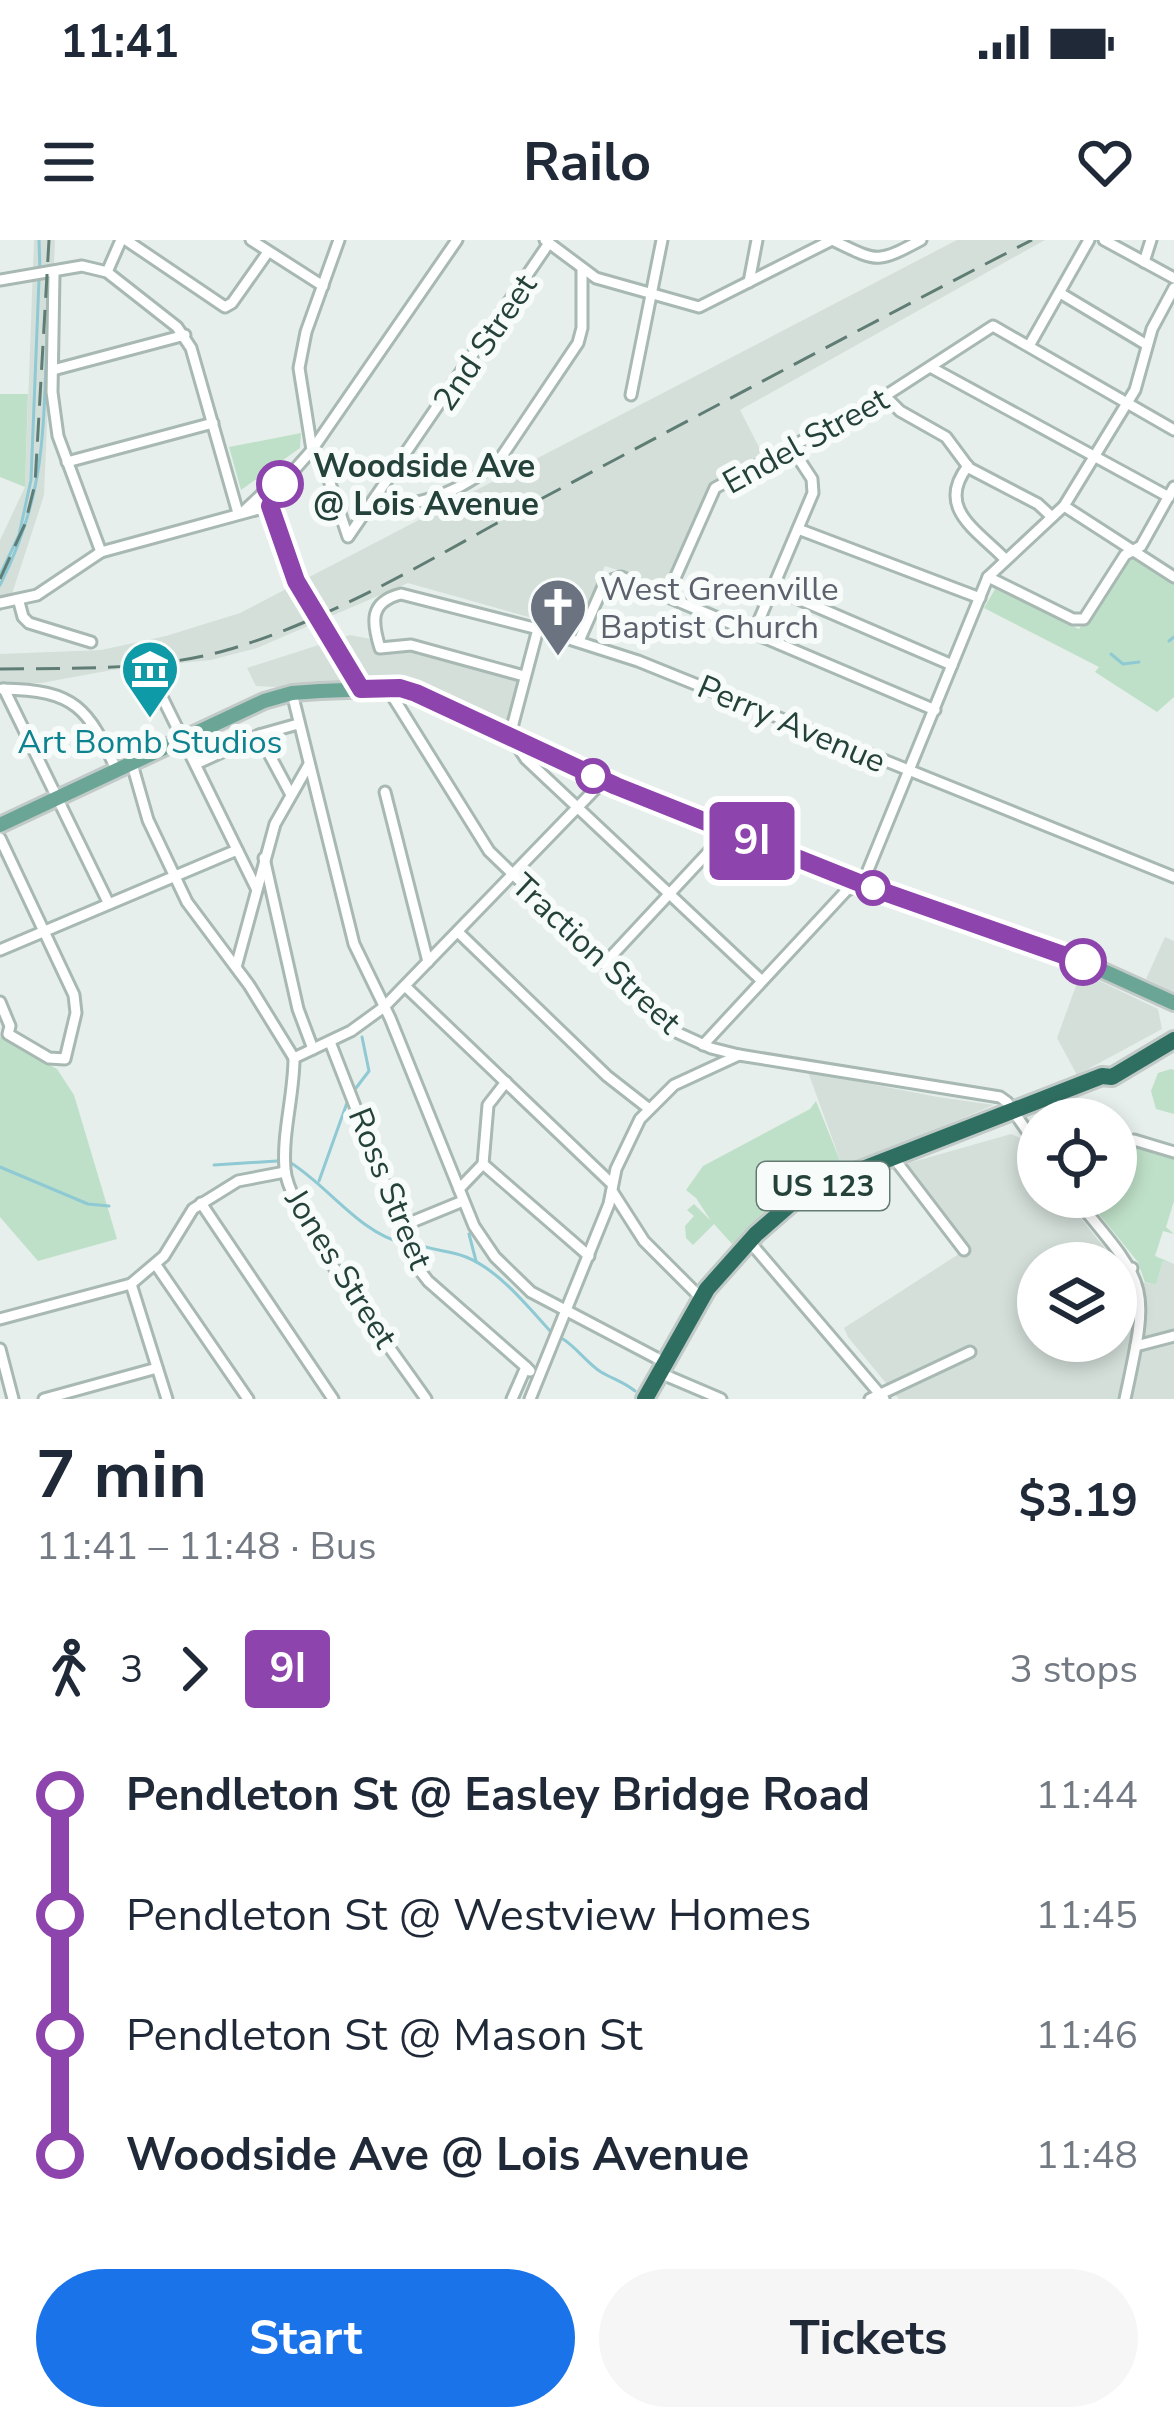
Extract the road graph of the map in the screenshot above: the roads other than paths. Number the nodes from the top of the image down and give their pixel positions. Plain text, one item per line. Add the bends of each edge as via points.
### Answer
1 (124, 240) edge
2 (251, 240) edge
3 (339, 240) edge
4 (457, 240) edge
5 (662, 240) edge
6 (757, 240) edge
7 (921, 240) edge
8 (1089, 240) edge
9 (1104, 240) edge
10 (1150, 240) edge
11 (547, 242) edge
12 (268, 252) junction
13 (1144, 262) junction
14 (582, 270) junction
15 (107, 272) junction
16 (50, 274) junction
17 (1174, 278) edge
18 (0, 280) edge
19 (749, 282) junction
20 (322, 286) junction
21 (1174, 288) edge
22 (650, 293) junction
23 (1060, 293) junction
24 (184, 335) junction
25 (1147, 345) junction
26 (1029, 346) junction
27 (932, 368) junction
28 (53, 370) junction
29 (632, 395) dead end
30 (885, 396) junction
31 (1127, 403) junction
32 (213, 423) junction
33 (1174, 430) edge
34 (791, 447) junction
35 (312, 450) junction
36 (1094, 455) junction
37 (67, 462) junction
38 (304, 463) junction
39 (968, 466) junction
40 (1171, 492) edge
41 (376, 498) junction
42 (270, 506) junction
43 (1064, 506) junction
44 (241, 513) junction
45 (1052, 517) junction
46 (798, 529) junction
47 (101, 551) junction
48 (1132, 551) junction
49 (1005, 559) junction
50 (988, 577) junction
51 (1174, 577) edge
52 (296, 581) tunnel mouth
53 (773, 588) junction
54 (667, 596) junction
55 (980, 598) junction
56 (19, 602) junction
57 (1, 603) edge
58 (322, 623) tunnel mouth
59 (538, 629) junction
60 (754, 632) junction
61 (579, 641) junction
62 (91, 642) dead end
63 (952, 665) junction
64 (524, 676) junction
65 (2, 689) edge
66 (361, 689) junction
67 (388, 689) junction
68 (408, 690) junction
69 (292, 693) junction
70 (161, 695) dead end
71 (399, 705) junction
72 (935, 710) junction
73 (298, 724) junction
74 (259, 735) junction
75 (510, 735) junction
76 (184, 739) junction
77 (132, 764) junction
78 (196, 764) junction
79 (308, 766) junction
80 (117, 771) junction
81 (909, 772) junction
82 (603, 781) junction
83 (385, 792) dead end
84 (290, 794) junction
85 (58, 799) junction
86 (578, 808) junction
87 (0, 825) edge
88 (728, 831) junction
89 (0, 838) edge
90 (237, 850) junction
91 (265, 858) junction
92 (512, 875) junction
93 (175, 876) junction
94 (1174, 877) edge
95 (861, 884) junction
96 (256, 888) junction
97 (670, 894) junction
98 (108, 902) junction
99 (44, 930) junction
100 (458, 932) junction
101 (0, 950) edge
102 (428, 962) junction
103 (604, 964) junction
104 (236, 967) junction
105 (762, 981) junction
106 (406, 986) junction
107 (0, 1002) edge
108 (1174, 1004) edge
109 (384, 1007) junction
110 (1174, 1029) edge
111 (4, 1033) edge
112 (1174, 1040) edge
113 (330, 1042) junction
114 (703, 1045) junction
115 (313, 1049) junction
116 (740, 1055) junction
117 (294, 1058) junction
118 (1102, 1076) junction
119 (506, 1082) junction
120 (648, 1108) junction
121 (1014, 1112) junction
122 (1017, 1116) edge
123 (1137, 1141) edge
124 (1174, 1152) edge
125 (893, 1157) junction
126 (483, 1164) junction
127 (285, 1172) junction
128 (612, 1187) junction
129 (459, 1189) junction
130 (463, 1201) junction
131 (201, 1203) junction
132 (1091, 1218) edge
133 (405, 1236) junction
134 (749, 1241) junction
135 (1111, 1242) edge
136 (964, 1250) dead end
137 (589, 1256) junction
138 (156, 1264) junction
139 (131, 1284) junction
140 (1137, 1284) edge
141 (701, 1298) junction
142 (567, 1312) junction
143 (0, 1318) edge
144 (1174, 1336) edge
145 (1137, 1338) edge
146 (1137, 1346) edge
147 (0, 1349) edge
148 (970, 1352) dead end
149 (1133, 1362) edge
150 (526, 1367) junction
151 (157, 1368) junction
152 (663, 1368) junction
153 (539, 1378) junction
154 (90, 1386) junction
155 (878, 1398) edge
156 (13, 1399) edge
157 (44, 1399) edge
158 (93, 1399) edge
159 (166, 1399) edge
160 (248, 1399) edge
161 (333, 1399) edge
162 (426, 1399) edge
163 (512, 1399) edge
164 (530, 1399) edge
165 (645, 1399) edge
166 (721, 1399) edge
167 (1125, 1399) edge

1 - 12 street via 225,307
1 - 15 street
2 - 12 street
3 - 20 street
4 - 35 street
5 - 22 street
6 - 19 street
7 - 19 street via 876,259 832,240
8 - 23 street
9 - 13 street
10 - 13 street
11 - 14 street
11 - 41 street, 2nd Street
12 - 20 street
13 - 17 street
14 - 22 street
14 - 41 street via 578,343 502,456 428,500
15 - 16 street via 82,266
15 - 24 street
16 - 18 street
16 - 28 street
19 - 22 street via 699,307
20 - 35 street via 299,368
21 - 25 street
22 - 29 street
23 - 25 street
23 - 26 street
24 - 28 street
24 - 32 street
25 - 31 street
26 - 27 street, Endel Street via 993,326
26 - 31 street
27 - 30 street, Endel Street
27 - 36 street
28 - 37 street
30 - 34 street, Endel Street
30 - 39 street via 946,437
31 - 33 street
31 - 36 street
32 - 37 street
32 - 44 street
34 - 46 street via 813,486
34 - 54 street, Endel Street via 715,488
35 - 38 street
35 - 41 street, 2nd Street via 347,537
36 - 40 street
36 - 43 street
37 - 47 street
38 - 42 street
38 - 44 street
39 - 45 street
39 - 49 street via 953,500
40 - 48 street
42 - 44 street
42 - 52 street
43 - 45 street
43 - 48 street
44 - 47 street
45 - 49 street
46 - 53 street
46 - 55 street
47 - 56 street
48 - 50 street via 1079,620
48 - 51 street
49 - 50 street
50 - 55 street
53 - 60 street
53 - 63 street
54 - 60 street
54 - 61 street via 608,578
55 - 63 street
56 - 57 street
56 - 62 street via 29,623
58 - 66 street
59 - 61 street, Perry Avenue
59 - 64 street
59 - 64 street, Perry Avenue via 401,594 375,609 380,648 410,644
60 - 72 street
61 - 81 street, Perry Avenue
63 - 72 street
64 - 75 street
65 - 80 street via 51,692 81,708
65 - 85 street
66 - 67 main road
66 - 69 main road
67 - 68 main road
67 - 71 street, Traction Street
68 - 71 street
68 - 75 main road
69 - 73 street
69 - 76 main road
70 - 76 street
71 - 92 street, Traction Street via 478,835
72 - 81 street
73 - 74 street
73 - 79 street
74 - 78 street
74 - 84 street
75 - 82 main road
75 - 86 street
76 - 77 main road
76 - 78 street
77 - 80 main road
77 - 93 street
78 - 90 street
79 - 84 street
79 - 109 street via 354,944
80 - 85 main road
81 - 94 street, Perry Avenue
81 - 95 street
82 - 86 street
82 - 88 main road
83 - 102 street
84 - 91 street
85 - 87 main road
85 - 98 street
86 - 92 street
86 - 97 street
88 - 95 main road
88 - 97 street
89 - 99 street
90 - 93 street
90 - 96 street
91 - 96 street
91 - 115 street
92 - 100 street
92 - 103 street, Traction Street
93 - 98 street
93 - 104 street
95 - 105 street
95 - 108 main road via 1088,964
96 - 104 street
97 - 103 street
97 - 105 street
98 - 99 street
99 - 101 street
99 - 111 street via 76,1002 66,1057 49,1058
100 - 102 street
100 - 120 street
102 - 106 street
103 - 114 street, Traction Street via 663,1021
104 - 117 street
105 - 114 street
106 - 109 street
106 - 119 street
107 - 111 street via 10,1026
109 - 113 street
109 - 129 street
110 - 118 highway, US 123
112 - 118 highway, US 123
113 - 115 street
113 - 133 street, Ross Street
114 - 116 street, Traction Street
115 - 117 street
116 - 120 street via 684,1079
116 - 121 street, Traction Street via 1000,1097
117 - 127 street, Jones Street
118 - 121 highway, US 123
119 - 126 street via 488,1105
119 - 128 street
120 - 128 street
121 - 122 street
121 - 125 highway, US 123
123 - 124 street
125 - 134 highway, US 123 via 795,1200
125 - 136 street
126 - 129 street
126 - 137 street
127 - 131 street via 238,1181
127 - 162 street, Jones Street via 338,1270
128 - 137 street
128 - 141 street via 654,1253
129 - 130 street
130 - 133 street
130 - 142 street via 506,1269
131 - 138 street
131 - 161 street
132 - 135 street
133 - 150 street, Ross Street via 428,1281
134 - 141 highway, US 123
134 - 155 street
137 - 142 street
138 - 139 street
138 - 160 street
139 - 143 street
139 - 151 street
140 - 145 street
141 - 152 highway, US 123
142 - 152 street
142 - 153 street
144 - 146 street
147 - 156 street
148 - 155 street
149 - 167 street
150 - 153 street, Ross Street
150 - 163 street
151 - 154 street
151 - 159 street
152 - 165 highway, US 123
152 - 166 street
153 - 164 street
154 - 157 street
154 - 158 street

